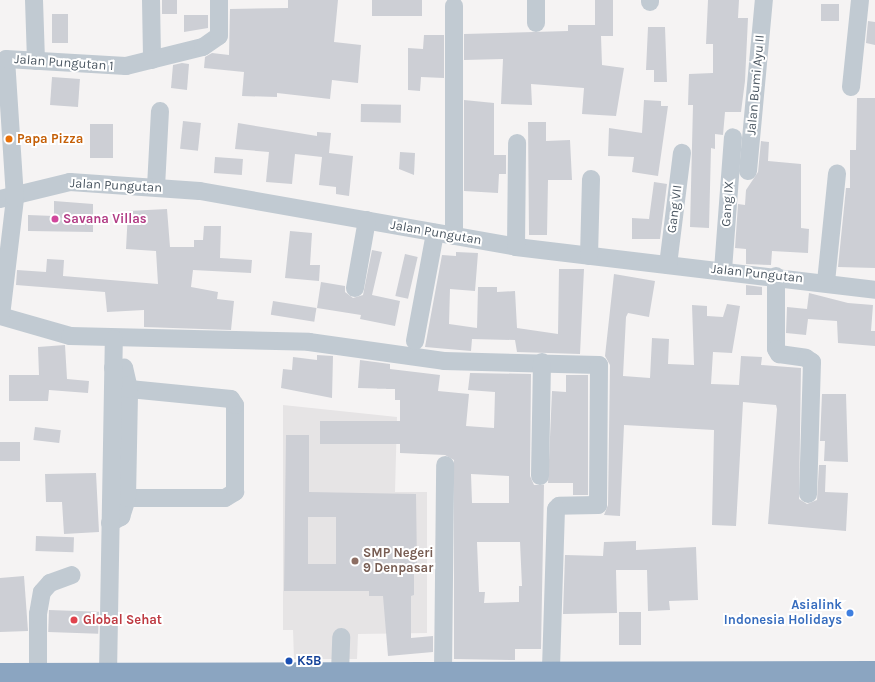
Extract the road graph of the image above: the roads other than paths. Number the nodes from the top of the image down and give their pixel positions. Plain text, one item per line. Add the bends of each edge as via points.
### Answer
1 (34, 0) edge
2 (151, 0) edge
3 (220, 0) edge
4 (536, 0) edge
5 (764, 0) edge
6 (860, 0) edge
7 (454, 6) dead end
8 (536, 23) dead end
9 (3, 56) edge
10 (152, 60) junction
11 (36, 61) junction
12 (851, 87) dead end
13 (160, 111) dead end
14 (733, 137) dead end
15 (517, 143) dead end
16 (682, 153) dead end
17 (748, 171) dead end
18 (837, 174) dead end
19 (591, 179) dead end
20 (156, 187) junction
21 (7, 199) edge
22 (367, 220) junction
23 (436, 233) junction
24 (454, 236) junction
25 (516, 247) junction
26 (589, 256) junction
27 (668, 265) junction
28 (723, 270) junction
29 (776, 276) junction
30 (826, 282) junction
31 (354, 288) dead end
32 (875, 290) edge
33 (0, 316) edge
34 (114, 340) junction
35 (415, 341) dead end
36 (542, 362) junction
37 (113, 368) junction
38 (129, 389) junction
39 (445, 465) dead end
40 (540, 476) dead end
41 (808, 494) dead end
42 (127, 498) junction
43 (110, 523) junction
44 (72, 575) dead end
45 (341, 637) dead end
46 (551, 672) junction
47 (875, 672) edge
48 (340, 673) junction
49 (443, 673) junction
50 (0, 674) edge
51 (108, 674) junction
52 (33, 677) edge

1 - 11 street
2 - 10 street
3 - 10 street, Jalan Pungutan 1 via 218,39
4 - 8 street
5 - 17 street, Jalan Bumi Ayu II
6 - 12 street
7 - 24 street
9 - 11 street, Jalan Pungutan 1
9 - 21 street, Jalan Pungutan 1
10 - 11 street, Jalan Pungutan 1 via 105,67
13 - 20 street
14 - 28 street, Gang IX
15 - 25 street
16 - 27 street, Gang VII
18 - 30 street
19 - 26 street
20 - 21 street, Jalan Pungutan via 70,182
20 - 22 street, Jalan Pungutan via 241,196
21 - 33 street, Jalan Pungutan 1
22 - 23 street, Jalan Pungutan
22 - 31 street
23 - 24 street, Jalan Pungutan
23 - 35 street
24 - 25 street, Jalan Pungutan
25 - 26 street, Jalan Pungutan
26 - 27 street, Jalan Pungutan
27 - 28 street, Jalan Pungutan
28 - 29 street, Jalan Pungutan
29 - 30 street, Jalan Pungutan
29 - 41 street via 776,349 779,354 806,358 812,362
30 - 32 street, Jalan Pungutan
33 - 34 street via 45,331
34 - 36 street via 309,342 444,361
34 - 37 street
36 - 40 street
36 - 46 street via 597,365 600,368 598,505 559,506 554,516
37 - 38 street via 124,368
37 - 43 street
38 - 42 street
38 - 42 street via 231,399 235,405 235,492 225,498
39 - 49 street
42 - 43 street via 121,517
43 - 51 street
44 - 52 street via 50,583 42,592
45 - 48 street
46 - 47 highway
46 - 49 highway
48 - 49 highway
48 - 51 highway
50 - 52 highway
51 - 52 highway

